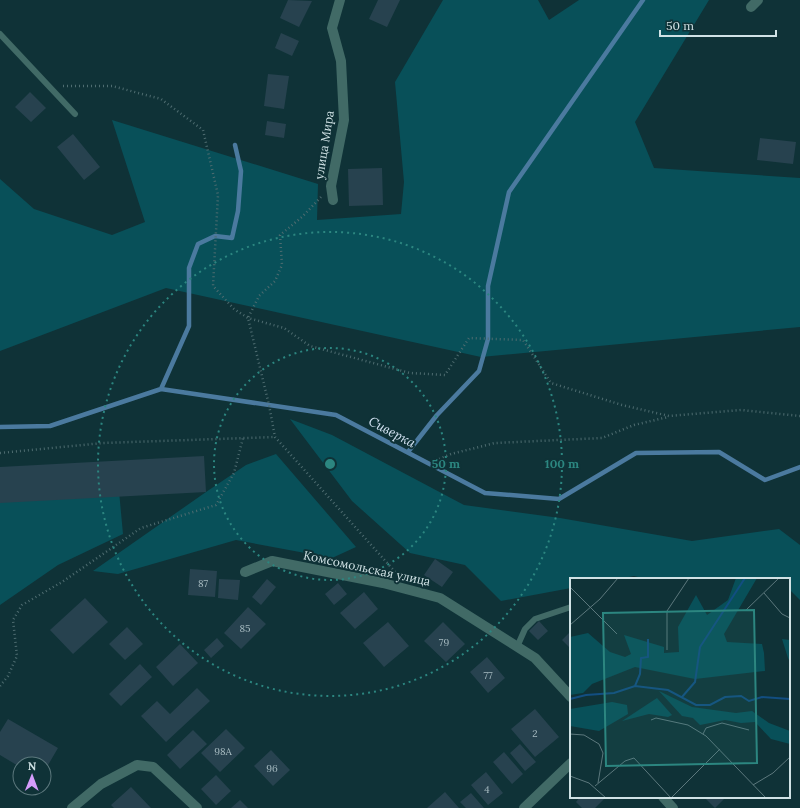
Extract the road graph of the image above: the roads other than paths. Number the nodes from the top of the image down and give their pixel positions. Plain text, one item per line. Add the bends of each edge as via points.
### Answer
1 (340, 0) edge
2 (0, 34) edge
3 (75, 114) dead end
4 (333, 200) dead end
5 (245, 572) dead end
6 (570, 607) edge
7 (517, 647) junction
8 (570, 696) edge
9 (570, 764) edge
10 (664, 798) edge
11 (72, 808) edge
12 (197, 808) edge
13 (524, 808) edge
14 (673, 808) edge

1 - 4 street, улица Мира via 332,28 341,61 344,120 331,186
2 - 3 lane
5 - 7 street, Комсомольская улица via 272,561 412,590 440,598
6 - 7 lane via 535,619 525,629
7 - 8 street, Комсомольская улица via 535,658
9 - 13 street
10 - 14 street
11 - 12 street via 101,784 137,765 153,767

